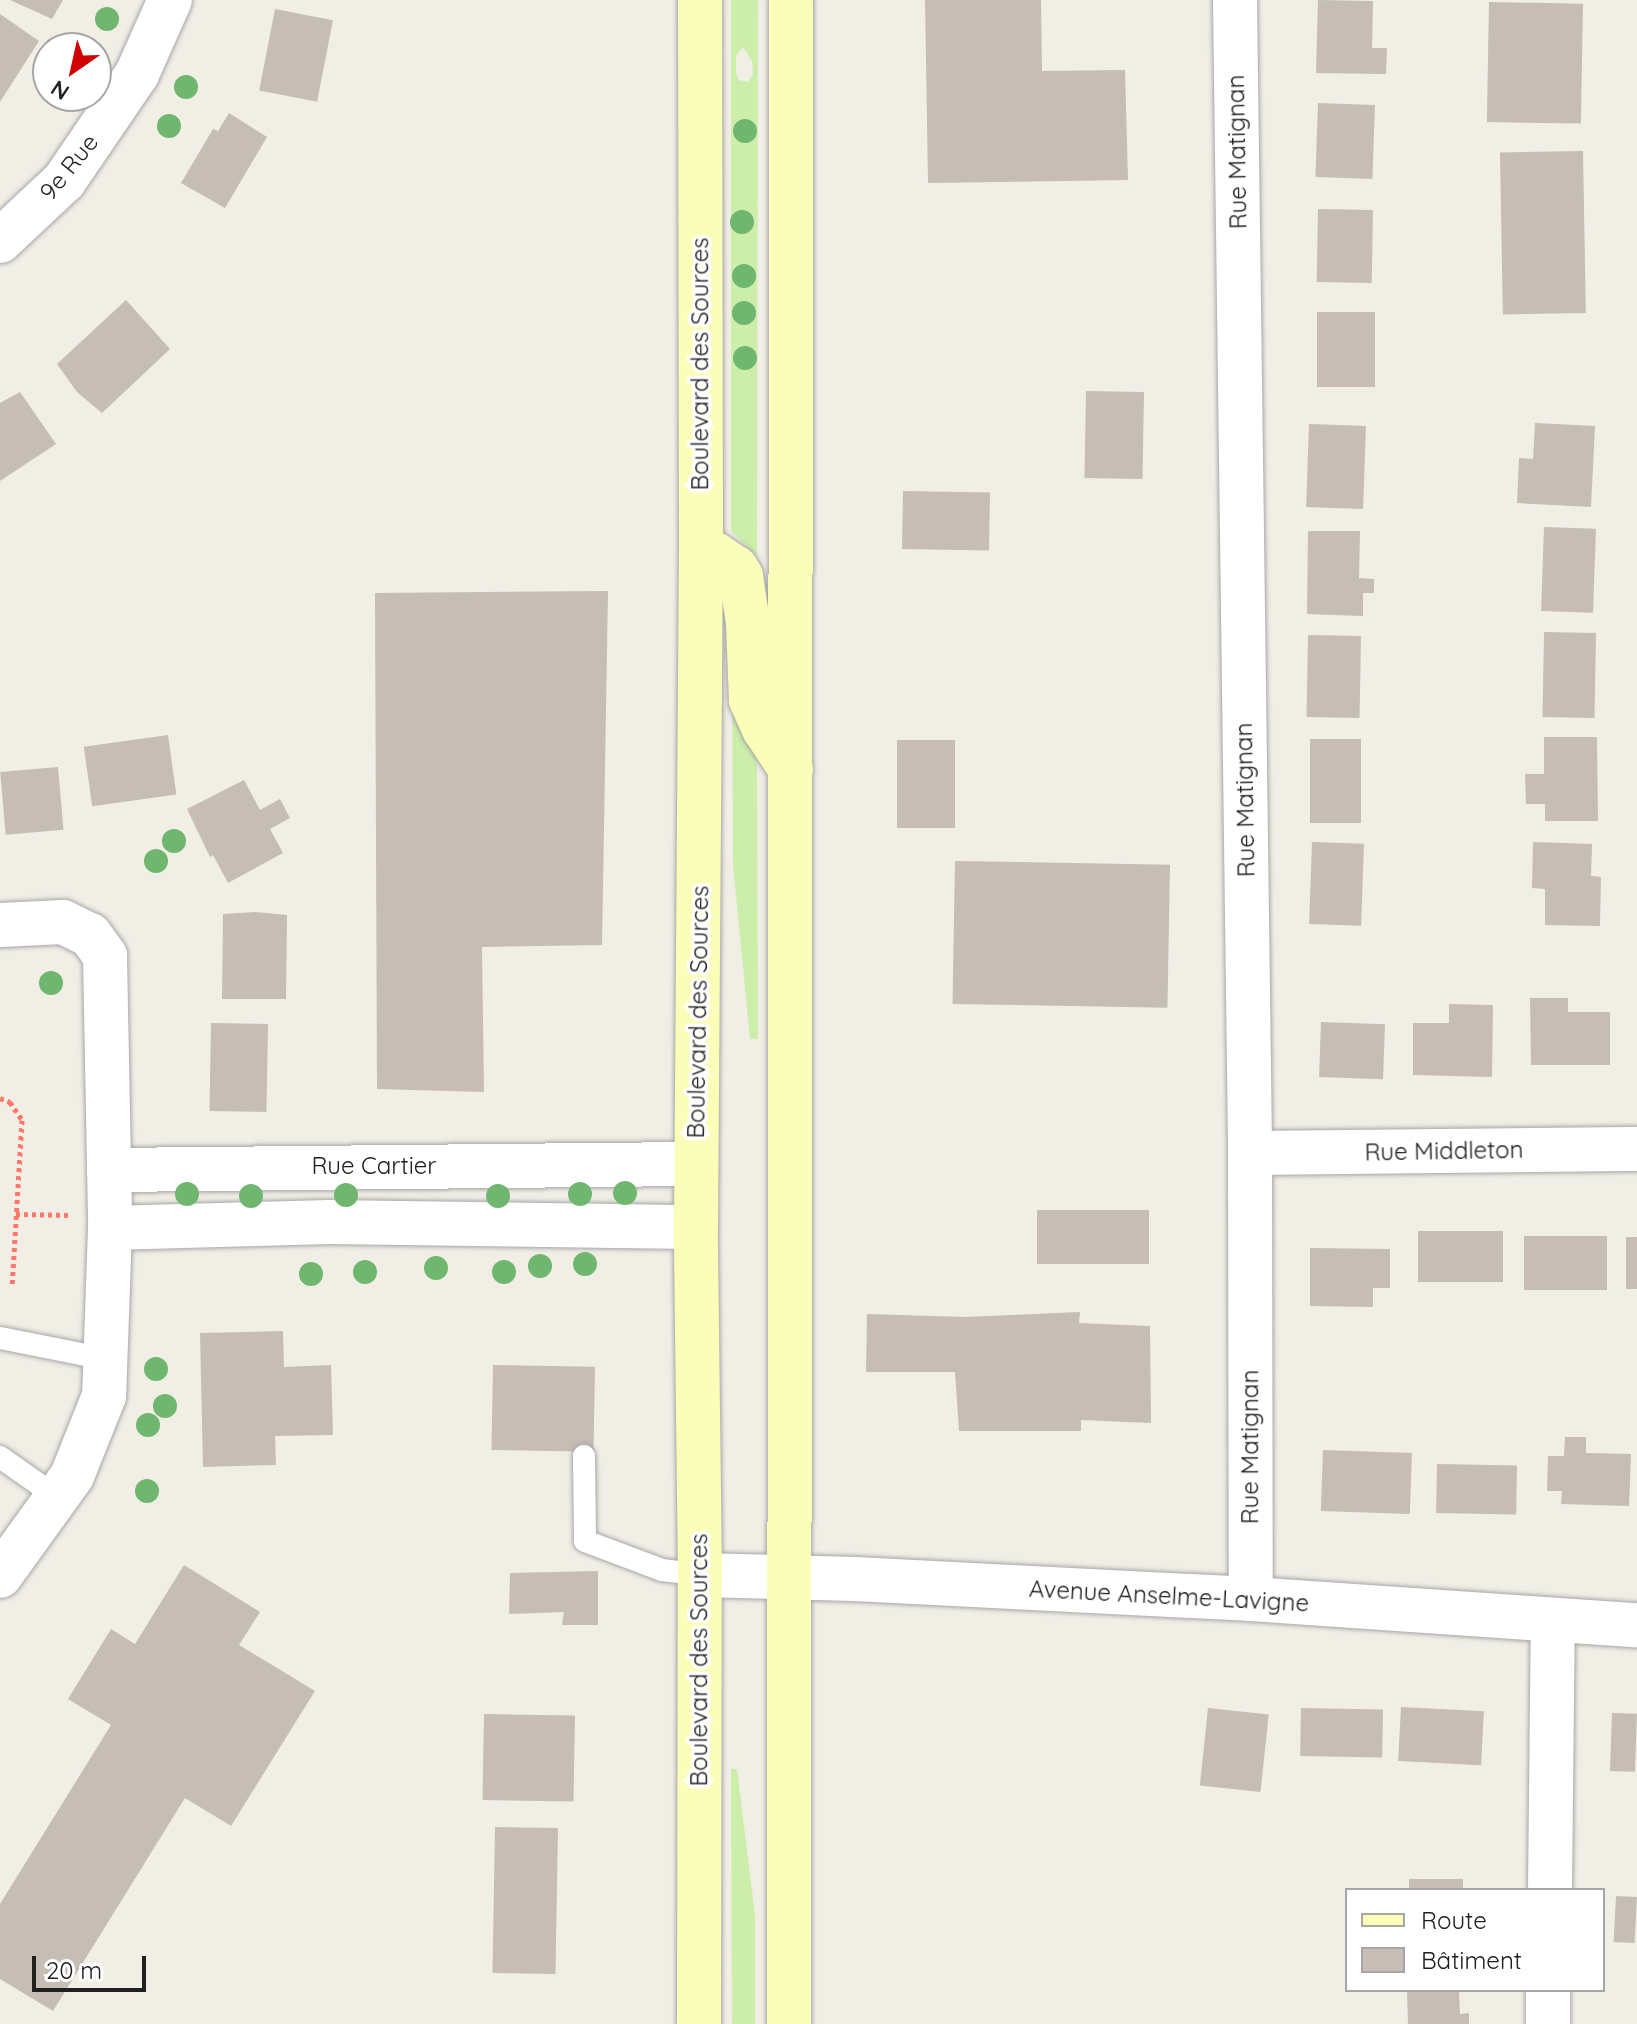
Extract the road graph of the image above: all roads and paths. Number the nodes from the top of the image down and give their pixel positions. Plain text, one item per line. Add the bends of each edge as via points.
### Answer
1 (170, 0) edge
2 (700, 0) edge
3 (791, 0) edge
4 (1235, 0) edge
5 (0, 241) edge
6 (701, 552) junction
7 (791, 770) junction
8 (0, 925) edge
9 (0, 1098) edge
10 (1637, 1149) edge
11 (1250, 1153) junction
12 (696, 1164) junction
13 (109, 1170) junction
14 (16, 1214) junction
15 (110, 1222) junction
16 (696, 1227) junction
17 (12, 1286) dead end
18 (0, 1338) edge
19 (106, 1359) junction
20 (584, 1456) dead end
21 (0, 1457) edge
22 (57, 1497) junction
23 (700, 1575) junction
24 (0, 1576) edge
25 (791, 1576) junction
26 (1251, 1599) junction
27 (1553, 1621) junction
28 (1637, 1625) edge
29 (1550, 1888) edge
30 (1548, 1992) edge
31 (699, 2024) edge
32 (789, 2024) edge
33 (1548, 2024) edge

1 - 5 street, 9e Rue via 137,74 64,181
2 - 6 main road, Boulevard des Sources
3 - 7 main road
4 - 11 street, Rue Matignan
6 - 7 main road via 726,561 741,576 751,700
6 - 12 main road, Boulevard des Sources
7 - 25 main road
8 - 13 street via 63,922 90,935 105,956
9 - 14 path via 10,1102 22,1120
10 - 11 street, Rue Middleton
11 - 26 street, Rue Matignan
12 - 13 street, Rue Cartier
12 - 16 main road, Boulevard des Sources
13 - 15 street
14 - 15 path
14 - 17 path
15 - 16 street
15 - 19 street
16 - 23 main road, Boulevard des Sources
18 - 19 lane
19 - 22 street via 104,1396 72,1476
20 - 23 lane via 585,1541 662,1570
21 - 22 lane
22 - 24 street
23 - 25 street, Avenue Anselme-Lavigne
23 - 31 main road, Boulevard des Sources
25 - 26 street, Avenue Anselme-Lavigne
25 - 32 main road
26 - 27 street, Avenue Anselme-Lavigne
27 - 28 street, Avenue Anselme-Lavigne
27 - 29 street
30 - 33 street

